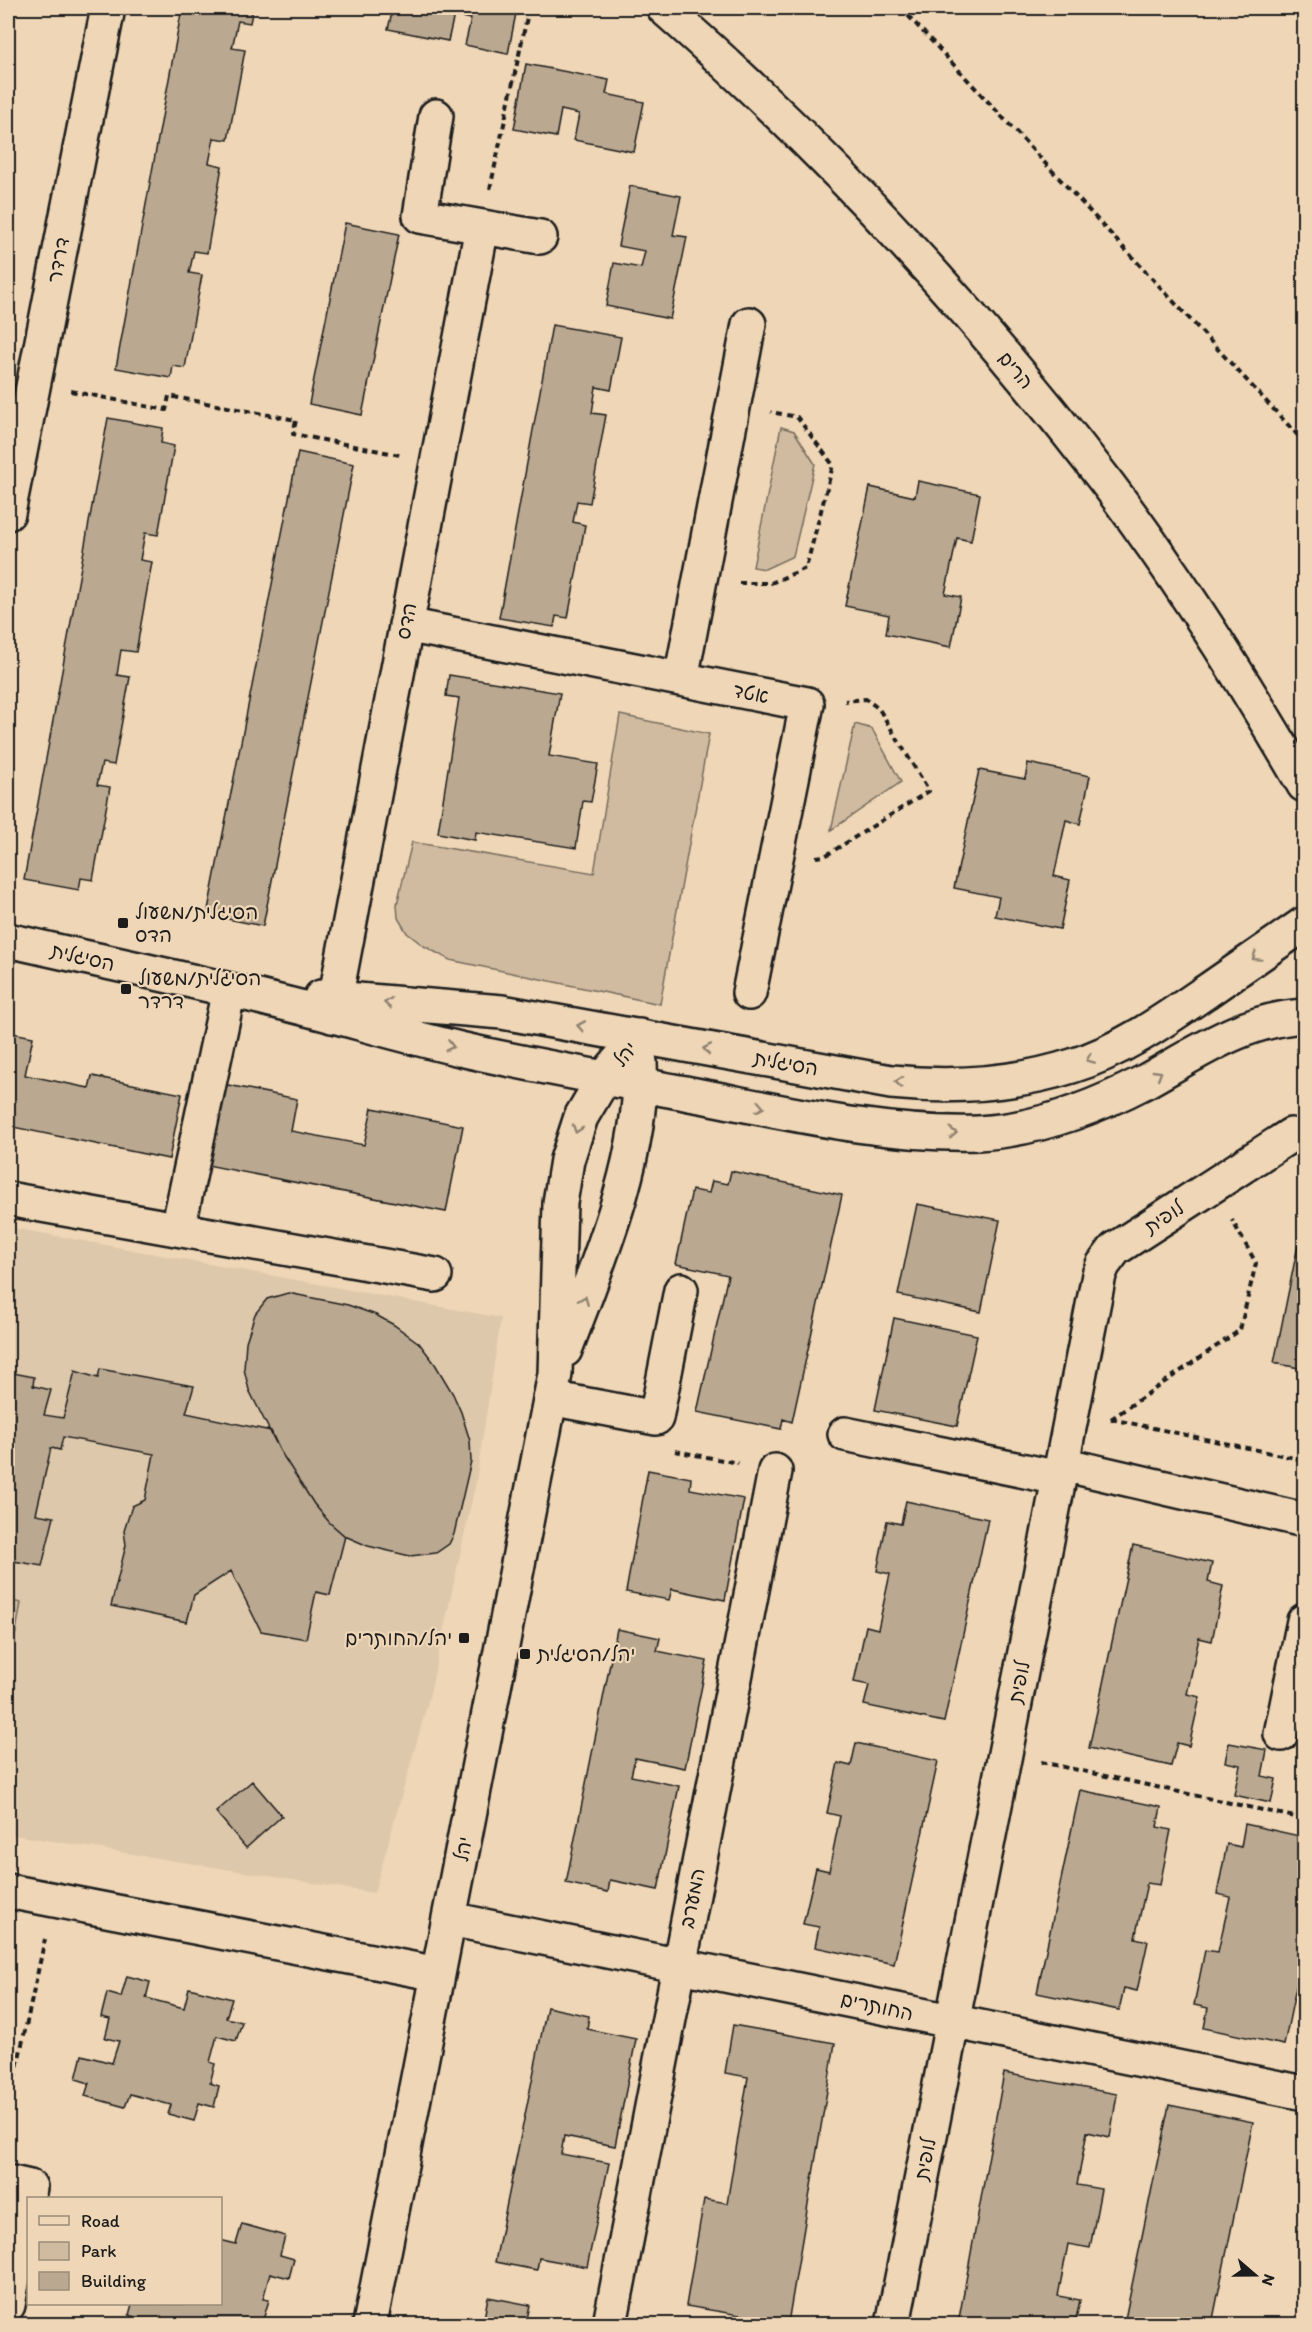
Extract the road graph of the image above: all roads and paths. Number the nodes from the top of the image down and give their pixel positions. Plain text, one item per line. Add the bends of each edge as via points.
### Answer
1 (108, 8) edge
2 (529, 8) edge
3 (664, 8) edge
4 (901, 8) edge
5 (436, 116) dead end
6 (482, 227) junction
7 (540, 237) dead end
8 (749, 324) dead end
9 (33, 383) junction
10 (734, 404) junction
11 (1305, 442) edge
12 (436, 462) junction
13 (8, 513) edge
14 (699, 582) junction
15 (406, 625) junction
16 (681, 679) junction
17 (807, 704) junction
18 (1305, 785) edge
19 (777, 856) junction
20 (1305, 924) edge
21 (8, 940) edge
22 (228, 990) junction
23 (749, 993) dead end
24 (334, 1007) junction
25 (1305, 1017) edge
26 (639, 1036) junction
27 (604, 1078) junction
28 (641, 1084) junction
29 (1291, 1135) dead end
30 (1213, 1185) junction
31 (8, 1198) edge
32 (178, 1229) junction
33 (435, 1275) dead end
34 (681, 1290) dead end
35 (553, 1386) junction
36 (1072, 1411) junction
37 (1111, 1419) junction
38 (844, 1434) dead end
39 (1305, 1460) edge
40 (775, 1471) dead end
41 (1060, 1471) junction
42 (1305, 1520) edge
43 (1305, 1621) edge
44 (1281, 1734) dead end
45 (1004, 1755) junction
46 (1305, 1819) edge
47 (8, 1891) edge
48 (54, 1900) junction
49 (450, 1919) junction
50 (679, 1965) junction
51 (438, 1974) junction
52 (952, 2021) junction
53 (8, 2080) edge
54 (1305, 2093) edge
55 (8, 2182) edge
56 (28, 2197) edge
57 (27, 2202) edge
58 (8, 2296) edge
59 (370, 2325) edge
60 (610, 2325) edge
61 (892, 2325) edge

1 - 9 street, דרדר
2 - 6 path
3 - 18 street, הרים via 820,152 1032,389 1176,580
4 - 11 path
5 - 6 street via 420,216
6 - 7 street
6 - 12 street, הדס
8 - 10 street
9 - 12 path via 166,410 169,396 296,420 293,434
9 - 13 street, דרדר
10 - 14 street
10 - 14 path via 797,417 833,465 806,568 771,583
12 - 15 street, הדס
14 - 16 street
15 - 16 street, אטד
15 - 24 street, הדס
16 - 17 street, אטד
17 - 19 street
17 - 19 path via 866,699 879,710 929,791 825,856
19 - 23 street
20 -> 26 street, הסיגלית via 1143,1033 1074,1065 1002,1082 891,1082
21 - 22 street, הסיגלית
22 - 24 street, הסיגלית
22 - 32 street
26 -> 24 street, הסיגלית via 502,1011
24 -> 27 street, הסיגלית via 458,1048
28 -> 25 street, הסיגלית via 880,1128 981,1133 1065,1117 1126,1091 1230,1034 1266,1022
26 - 27 street, יהל
26 - 28 street, יהל
27 - 28 street, הסיגלית
27 -> 35 street, יהל via 581,1117 567,1160 560,1203
35 -> 28 street, יהל via 612,1222
29 - 30 street, לופית
30 - 36 street, לופית via 1115,1249 1103,1265
30 - 37 path via 1256,1263 1240,1330
31 - 32 street
32 - 33 street
34 - 35 street via 656,1418
35 - 49 street, יהל
36 - 37 path
36 - 41 street, לופית
37 - 39 path
38 - 41 street
40 - 50 street, המערב
41 - 42 street
41 - 45 street, לופית
43 - 44 street
45 - 46 path
45 - 52 street, לופית
47 - 48 street
48 - 51 street
48 - 53 path via 14,2081
49 - 50 street, החותרים
49 - 51 street, יהל
50 - 52 street, החותרים
50 - 60 street, המערב
51 - 59 street, יהל
52 - 54 street, החותרים
52 - 61 street, לופית
55 - 56 street via 30,2187
57 - 58 street

